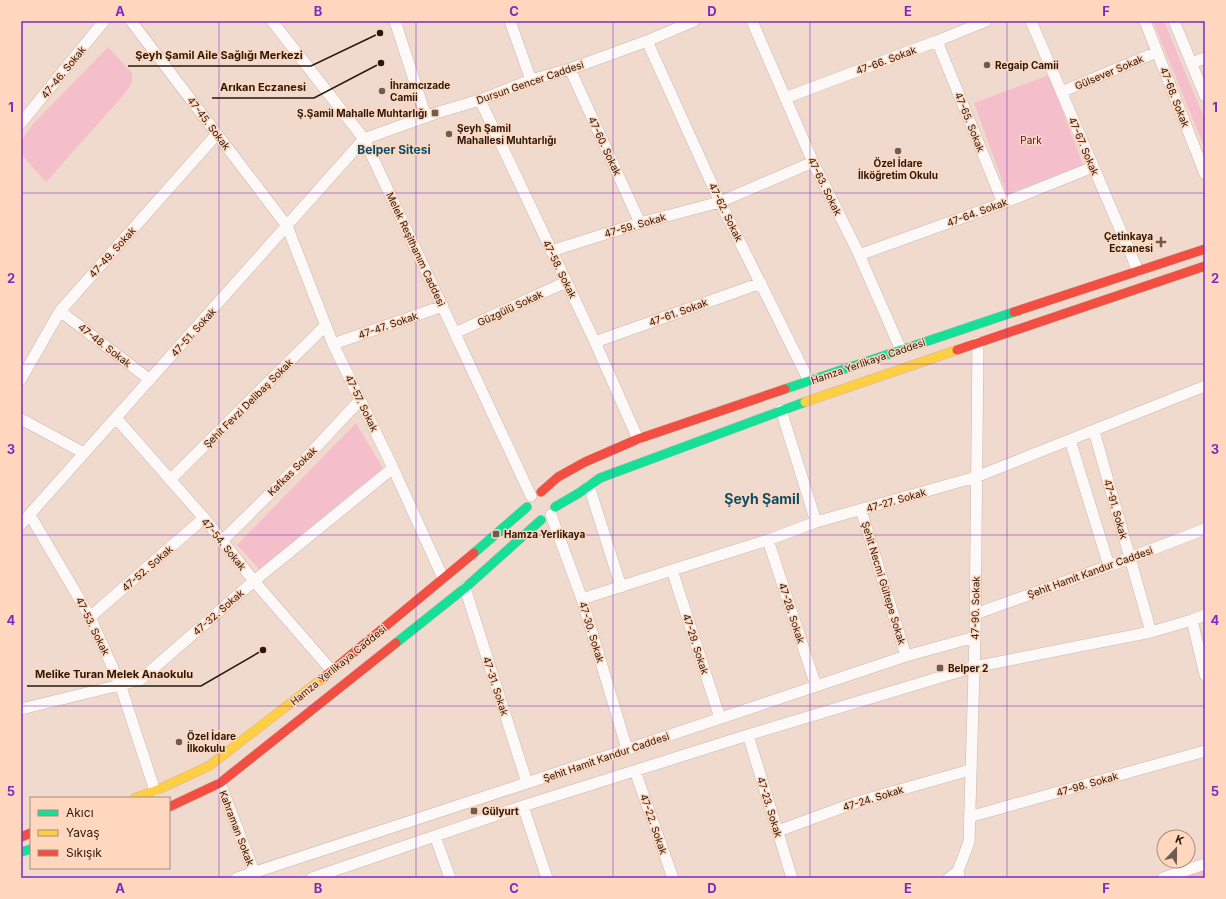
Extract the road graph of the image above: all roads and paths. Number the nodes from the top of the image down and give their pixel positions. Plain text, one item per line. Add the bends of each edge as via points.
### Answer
1 (104, 21) edge
2 (131, 21) edge
3 (272, 21) edge
4 (395, 21) edge
5 (510, 21) edge
6 (694, 21) edge
7 (752, 21) edge
8 (986, 21) edge
9 (1031, 21) edge
10 (1145, 21) edge
11 (1174, 21) edge
12 (647, 41) junction
13 (937, 41) junction
14 (1157, 52) junction
15 (1205, 58) edge
16 (1191, 63) junction
17 (570, 69) junction
18 (531, 80) junction
19 (1061, 92) junction
20 (1205, 96) edge
21 (785, 98) junction
22 (480, 100) junction
23 (426, 117) junction
24 (21, 123) edge
25 (217, 134) junction
26 (364, 139) junction
27 (813, 162) junction
28 (1093, 167) junction
29 (1205, 174) edge
30 (720, 202) junction
31 (1003, 202) junction
32 (640, 222) junction
33 (287, 226) junction
34 (1205, 249) edge
35 (551, 251) junction
36 (860, 255) junction
37 (1205, 266) edge
38 (1138, 271) junction
39 (566, 282) junction
40 (761, 283) junction
41 (443, 306) junction
42 (60, 311) junction
43 (325, 326) junction
44 (455, 333) junction
45 (595, 342) junction
46 (978, 342) junction
47 (333, 344) junction
48 (901, 350) junction
49 (21, 379) edge
50 (150, 380) junction
51 (809, 380) junction
52 (1205, 386) edge
53 (360, 400) junction
54 (781, 410) junction
55 (116, 418) junction
56 (21, 419) edge
57 (1094, 431) junction
58 (638, 439) junction
59 (1070, 440) junction
60 (84, 453) junction
61 (393, 468) junction
62 (976, 477) junction
63 (170, 480) junction
64 (589, 486) junction
65 (536, 494) junction
66 (527, 507) junction
67 (861, 510) junction
68 (553, 511) junction
69 (30, 515) junction
70 (204, 518) junction
71 (541, 520) junction
72 (816, 522) junction
73 (21, 524) edge
74 (1205, 529) edge
75 (768, 540) junction
76 (222, 541) junction
77 (1130, 558) junction
78 (1109, 566) junction
79 (672, 570) junction
80 (443, 578) junction
81 (254, 581) junction
82 (621, 587) junction
83 (465, 588) junction
84 (582, 599) junction
85 (975, 614) junction
86 (1205, 615) edge
87 (90, 617) junction
88 (1192, 620) junction
89 (1152, 632) junction
90 (975, 638) junction
91 (906, 656) junction
92 (974, 667) junction
93 (332, 671) junction
94 (1205, 675) edge
95 (120, 684) junction
96 (816, 686) junction
97 (21, 709) edge
98 (720, 718) junction
99 (748, 735) junction
100 (627, 749) junction
101 (1205, 751) edge
102 (970, 770) junction
103 (635, 771) junction
104 (220, 783) junction
105 (527, 783) junction
106 (155, 791) junction
107 (138, 797) edge
108 (523, 806) junction
109 (170, 807) edge
110 (969, 817) junction
111 (778, 831) junction
112 (435, 836) junction
113 (1205, 864) edge
114 (254, 872) junction
115 (959, 874) edge
116 (237, 878) edge
117 (312, 878) edge
118 (450, 878) edge
119 (547, 878) edge
120 (673, 878) edge
121 (792, 878) edge
122 (949, 878) edge
123 (1163, 878) edge

1 - 24 street, 47-46. Sokak
2 - 25 street, 47-45. Sokak
3 - 26 street, Melek Reşithanım Caddesi
4 - 23 street
5 - 18 street
6 - 12 street, Dursun Gencer Caddesi
7 - 21 street, 47-63. Sokak
8 - 13 street, 47-66. Sokak
9 - 19 street, 47-67. Sokak
10 - 14 street, 47-68. Sokak
11 - 16 street
12 - 17 street, Dursun Gencer Caddesi
12 - 30 street, 47-62. Sokak
13 - 21 street, 47-66. Sokak
13 - 31 street, 47-65. Sokak
14 - 19 street, Gülsever Sokak
14 - 29 street, 47-68. Sokak
15 - 16 street
16 - 20 street
17 - 18 street, Dursun Gencer Caddesi
17 - 32 street, 47-60. Sokak
18 - 22 street, Dursun Gencer Caddesi
19 - 28 street, 47-67. Sokak
21 - 27 street, 47-63. Sokak
22 - 23 street, Dursun Gencer Caddesi
22 - 35 street, 47-58. Sokak
23 - 26 street, Dursun Gencer Caddesi
25 - 33 street, 47-45. Sokak
25 - 42 street, 47-49. Sokak
26 - 33 street, 47-51. Sokak
26 - 41 street, Melek Reşithanım Caddesi
27 - 30 street, 47-59. Sokak
27 - 36 street, 47-63. Sokak
28 - 31 street, 47-64. Sokak
28 - 38 street, 47-67. Sokak
30 - 32 street, 47-59. Sokak
30 - 40 street, 47-62. Sokak
31 - 36 street, 47-64. Sokak
32 - 35 street, 47-59. Sokak
33 - 43 street, 47-57. Sokak
33 - 50 street, 47-51. Sokak
34 - 38 street, Hamza Yerlikaya Caddesi
35 - 39 street, 47-58. Sokak
36 - 48 street, 47-63. Sokak
37 - 46 street, Hamza Yerlikaya Caddesi
38 - 48 street, Hamza Yerlikaya Caddesi
39 - 44 street, Güzgülü Sokak
39 - 45 street, 47-58. Sokak
40 - 45 street, 47-61. Sokak
40 - 51 street, 47-62. Sokak
41 - 44 street, Melek Reşithanım Caddesi
41 - 47 street, 47-47. Sokak
42 - 49 street, 47-49. Sokak
42 - 50 street, 47-48. Sokak
43 - 47 street, 47-57. Sokak
43 - 63 street, Şehit Fevzi Delibaş Sokak
44 - 65 street, Melek Reşithanım Caddesi
45 - 58 street, 47-58. Sokak
46 - 54 street, Hamza Yerlikaya Caddesi
46 - 62 street, 47-90. Sokak
47 - 53 street, 47-57. Sokak
48 - 51 street, Hamza Yerlikaya Caddesi
50 - 55 street, 47-51. Sokak
51 - 58 street, Hamza Yerlikaya Caddesi
52 - 57 street, 47-27. Sokak
53 - 61 street, 47-57. Sokak
53 - 76 street, Kafkas Sokak
54 - 64 street, Hamza Yerlikaya Caddesi via 600,478
54 - 72 street
55 - 60 street, 47-51. Sokak
55 - 63 street, 47-54. Sokak
56 - 60 street
57 - 59 street, 47-27. Sokak
57 - 77 street, 47-91. Sokak
58 - 65 street, Hamza Yerlikaya Caddesi via 585,462 558,477
59 - 62 street, 47-27. Sokak
59 - 78 street
60 - 69 street, 47-51. Sokak
61 - 80 street, 47-57. Sokak
61 - 81 street, 47-32. Sokak
62 - 67 street, 47-27. Sokak
62 - 85 street, 47-90. Sokak
63 - 70 street, 47-54. Sokak
64 - 68 street, Hamza Yerlikaya Caddesi
64 - 82 street
65 - 66 street via 528,500
65 - 68 street via 546,493 551,497
66 - 71 street via 531,516
66 - 80 street, Hamza Yerlikaya Caddesi
67 - 72 street, 47-27. Sokak
67 - 91 street, Şehit Necmi Gültepe Sokak
68 - 71 street via 547,519
68 - 84 street, 47-30. Sokak
69 - 73 street, 47-51. Sokak
69 - 87 street, 47-53. Sokak
70 - 76 street, 47-54. Sokak
70 - 87 street, 47-52. Sokak
71 - 83 street, Hamza Yerlikaya Caddesi
72 - 75 street, 47-27. Sokak
74 - 77 street, Şehit Hamit Kandur Caddesi
75 - 79 street, 47-27. Sokak
75 - 96 street, 47-28. Sokak
76 - 81 street, 47-54. Sokak
77 - 78 street, Şehit Hamit Kandur Caddesi
77 - 89 street, 47-91. Sokak
78 - 85 street, Şehit Hamit Kandur Caddesi
79 - 82 street, 47-27. Sokak
79 - 98 street, 47-29. Sokak
80 - 93 street, Hamza Yerlikaya Caddesi
81 - 93 street, 47-54. Sokak
81 - 95 street, 47-32. Sokak via 140,680
82 - 84 street, 47-27. Sokak
83 - 104 street, Hamza Yerlikaya Caddesi
83 - 105 street, 47-31. Sokak
84 - 100 street, 47-30. Sokak
85 - 90 street, 47-90. Sokak
86 - 88 street, Şehit Hamit Kandur Caddesi
87 - 95 street, 47-53. Sokak
88 - 89 street, Şehit Hamit Kandur Caddesi
88 - 94 street
89 - 92 street, Şehit Hamit Kandur Caddesi
90 - 91 street, Şehit Hamit Kandur Caddesi
90 - 92 street, 47-90. Sokak
91 - 96 street, Şehit Hamit Kandur Caddesi
92 - 99 street, Şehit Hamit Kandur Caddesi
92 - 102 street, 47-90. Sokak
93 - 106 street, Hamza Yerlikaya Caddesi via 209,766
95 - 97 street, 47-32. Sokak
95 - 106 street, 47-53. Sokak
96 - 98 street, Şehit Hamit Kandur Caddesi
98 - 100 street, Şehit Hamit Kandur Caddesi
99 - 103 street, Şehit Hamit Kandur Caddesi
99 - 111 street, 47-23. Sokak
100 - 105 street, Şehit Hamit Kandur Caddesi
101 - 110 street, 47-98. Sokak
102 - 110 street, 47-90. Sokak
102 - 111 street, 47-24. Sokak via 857,802
103 - 108 street, Şehit Hamit Kandur Caddesi
103 - 120 street, 47-22. Sokak
104 - 109 street, Hamza Yerlikaya Caddesi
104 - 114 street, Kahraman Sokak
105 - 114 street, Şehit Hamit Kandur Caddesi
106 - 107 street, Hamza Yerlikaya Caddesi
108 - 112 street, Şehit Hamit Kandur Caddesi
108 - 119 street
110 - 115 street, 47-90. Sokak via 969,842
111 - 121 street, 47-23. Sokak
112 - 117 street, Şehit Hamit Kandur Caddesi
112 - 118 street
113 - 123 street
114 - 116 street, Şehit Hamit Kandur Caddesi
115 - 122 street

